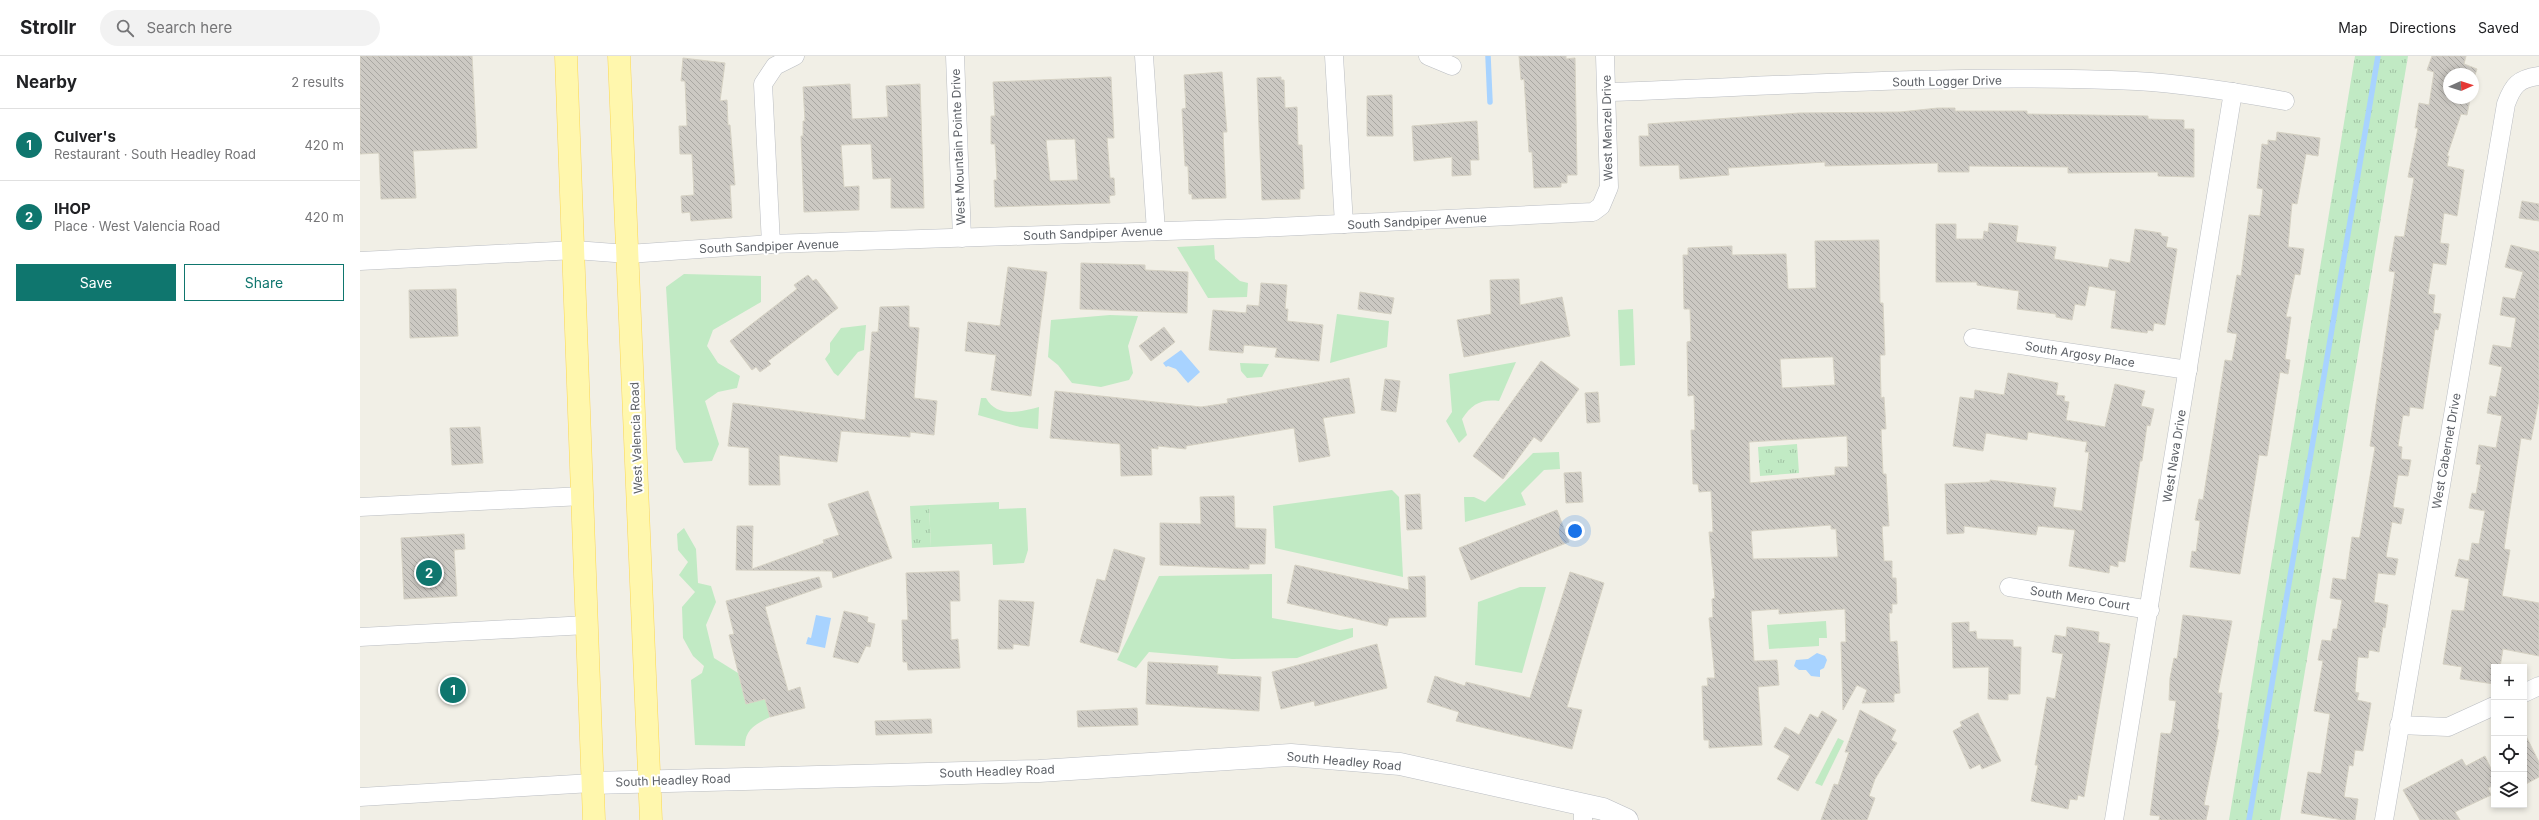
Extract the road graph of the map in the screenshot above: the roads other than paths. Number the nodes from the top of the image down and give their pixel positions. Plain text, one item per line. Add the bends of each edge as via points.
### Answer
1 (566, 56) edge
2 (619, 56) edge
3 (795, 56) edge
4 (955, 56) edge
5 (1144, 56) edge
6 (1334, 56) edge
7 (1428, 56) edge
8 (1605, 56) edge
9 (1452, 66) dead end
10 (2539, 76) edge
11 (1608, 92) junction
12 (2233, 92) junction
13 (2285, 101) dead end
14 (1605, 199) joint
15 (1344, 224) junction
16 (1156, 231) junction
17 (962, 238) junction
18 (771, 244) junction
19 (575, 250) junction
20 (628, 254) junction
21 (360, 261) edge
22 (1973, 338) dead end
23 (2188, 370) junction
24 (583, 496) junction
25 (360, 507) edge
26 (2010, 587) dead end
27 (2150, 610) junction
28 (587, 625) junction
29 (360, 637) edge
30 (2539, 686) edge
31 (2527, 692) edge
32 (2491, 707) edge
33 (2399, 725) junction
34 (650, 781) junction
35 (592, 783) junction
36 (360, 797) edge
37 (1583, 812) edge
38 (594, 820) edge
39 (651, 820) edge
40 (1627, 820) edge
41 (2114, 820) edge
42 (2384, 820) edge

1 - 19 main road
2 - 20 main road, West Valencia Road
3 - 18 street via 770,61 762,90
4 - 17 street, West Mountain Pointe Drive
5 - 16 street
6 - 15 street
7 - 9 street
8 - 11 street, West Menzel Drive
10 - 33 street, West Cabernet Drive via 2517,82 2506,104
11 - 12 street, South Logger Drive via 1972,80 2137,81
11 - 14 street, West Menzel Drive via 1609,179
12 - 13 street, South Logger Drive
12 - 23 street, West Nava Drive
14 - 15 street, South Sandpiper Avenue via 1594,212 1585,213
15 - 16 street, South Sandpiper Avenue
16 - 17 street, South Sandpiper Avenue
17 - 18 street, South Sandpiper Avenue
18 - 20 street, South Sandpiper Avenue
19 - 20 street, South Sandpiper Avenue
19 - 21 street, South Sandpiper Avenue
19 - 24 main road
20 - 34 main road, West Valencia Road
22 - 23 street, South Argosy Place
23 - 27 street, West Nava Drive
24 - 25 street
24 - 28 main road
26 - 27 street, South Mero Court
27 - 41 street, West Nava Drive
28 - 29 street
28 - 35 main road
30 - 31 street
32 - 33 street via 2448,727
33 - 42 street, West Cabernet Drive
34 - 35 street, South Headley Road
34 - 37 street, South Headley Road via 1039,771 1291,755 1400,764
34 - 39 main road, West Valencia Road
35 - 36 street, South Headley Road
35 - 38 main road
37 - 40 street, South Headley Road via 1604,809

